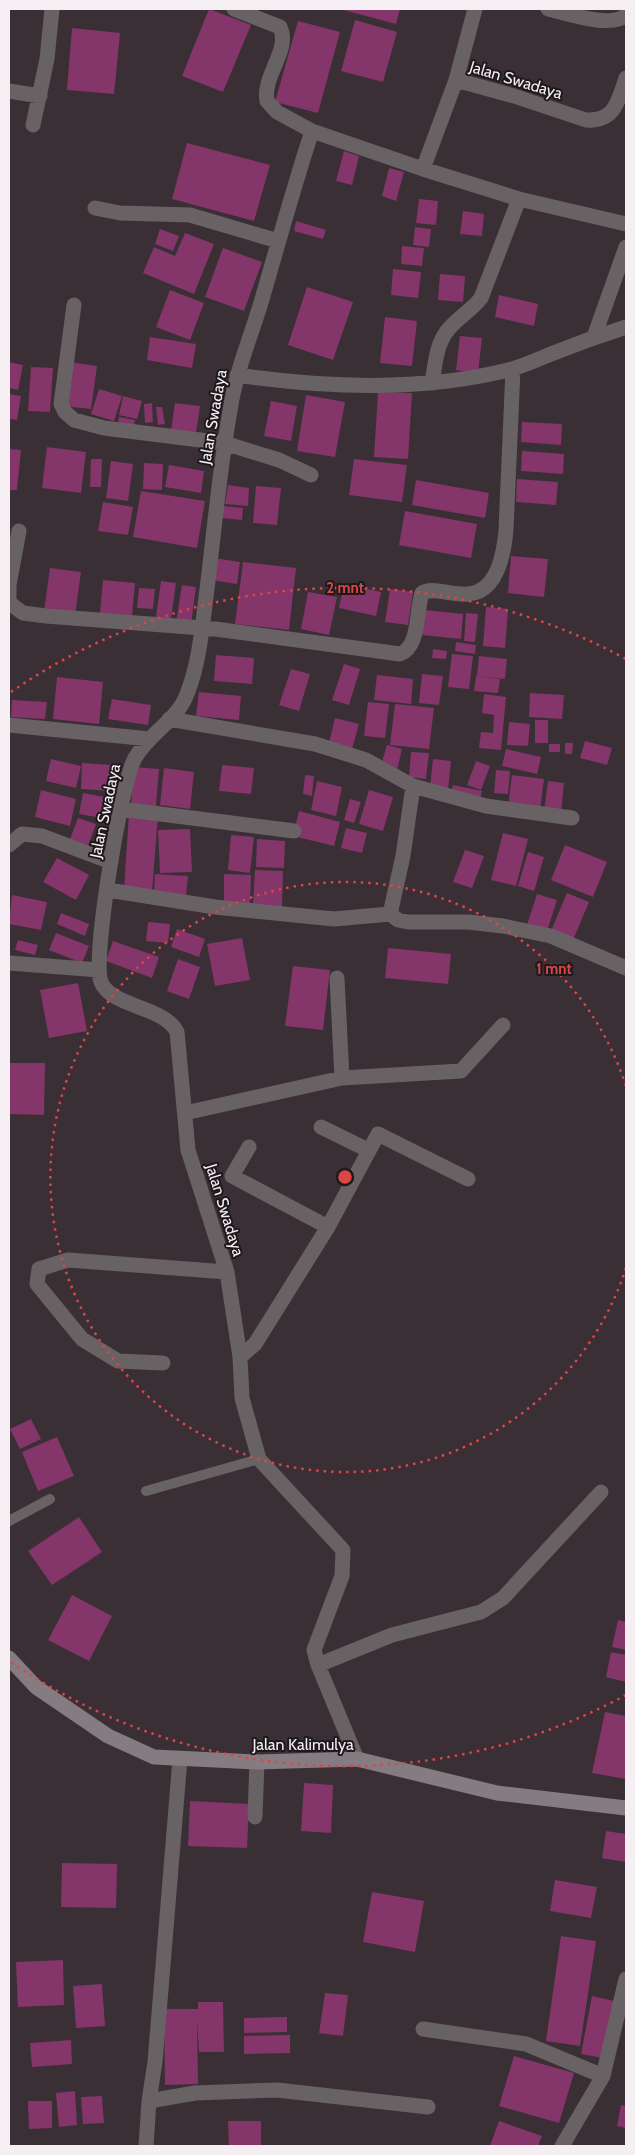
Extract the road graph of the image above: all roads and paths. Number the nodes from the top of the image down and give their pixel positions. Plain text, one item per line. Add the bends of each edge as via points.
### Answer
1 (52, 9) edge
2 (238, 9) edge
3 (476, 9) edge
4 (548, 9) edge
5 (626, 15) edge
6 (626, 78) edge
7 (456, 80) junction
8 (9, 90) edge
9 (40, 96) junction
10 (33, 125) dead end
11 (312, 131) junction
12 (423, 169) junction
13 (519, 199) junction
14 (95, 208) dead end
15 (626, 224) edge
16 (278, 241) junction
17 (626, 248) edge
18 (74, 305) dead end
19 (626, 327) edge
20 (594, 337) junction
21 (513, 369) junction
22 (237, 374) junction
23 (432, 384) junction
24 (224, 443) junction
25 (311, 475) dead end
26 (19, 531) dead end
27 (202, 628) junction
28 (169, 720) junction
29 (9, 725) edge
30 (150, 739) junction
31 (413, 786) junction
32 (121, 809) junction
33 (572, 818) dead end
34 (294, 831) dead end
35 (9, 845) edge
36 (111, 862) junction
37 (108, 890) junction
38 (390, 914) junction
39 (9, 963) edge
40 (626, 968) edge
41 (99, 970) junction
42 (337, 978) dead end
43 (503, 1025) dead end
44 (342, 1078) junction
45 (185, 1113) junction
46 (321, 1127) dead end
47 (249, 1147) dead end
48 (368, 1150) junction
49 (468, 1179) dead end
50 (328, 1227) junction
51 (226, 1272) junction
52 (240, 1357) junction
53 (163, 1364) dead end
54 (259, 1459) junction
55 (146, 1491) dead end
56 (601, 1492) dead end
57 (50, 1500) dead end
58 (9, 1521) edge
59 (9, 1658) edge
60 (318, 1665) junction
61 (180, 1759) junction
62 (356, 1759) junction
63 (257, 1762) junction
64 (626, 1808) edge
65 (256, 1817) dead end
66 (626, 1979) edge
67 (423, 2029) dead end
68 (603, 2076) junction
69 (149, 2101) junction
70 (428, 2107) dead end
71 (146, 2146) edge
72 (562, 2146) edge

1 - 9 street via 48,58
2 - 11 street via 280,27 282,40 268,84 267,101 277,112
3 - 7 street
4 - 5 street via 610,22
6 - 7 street, Jalan Swadaya via 611,113 598,121
7 - 12 street, Jalan Swadaya
8 - 9 street
9 - 10 street
11 - 12 street
11 - 16 street, Jalan Swadaya
12 - 13 street
13 - 15 street
13 - 23 street via 481,298 441,339
14 - 16 street via 120,213 190,215
16 - 22 street, Jalan Swadaya
17 - 20 street
18 - 24 street via 61,394 65,412 74,420 104,428
19 - 20 street
20 - 21 street
21 - 23 street
21 - 27 street via 506,530 502,557 489,584 468,594 422,593 412,642 409,649 400,654
22 - 23 street via 344,384
22 - 24 street, Jalan Swadaya
24 - 25 street via 279,460
24 - 27 street, Jalan Swadaya
26 - 27 street via 9,592 12,605 23,612
27 - 28 street, Jalan Swadaya via 189,690
28 - 30 street, Jalan Swadaya
28 - 31 street via 315,744 366,760
29 - 30 street
30 - 32 street, Jalan Swadaya via 132,762
31 - 33 street via 486,806
31 - 38 street via 403,856
32 - 34 street
32 - 36 street, Jalan Swadaya
35 - 36 street via 22,834 42,836
36 - 37 street, Jalan Swadaya
37 - 38 street via 215,907 334,919
37 - 41 street, Jalan Swadaya
38 - 40 street via 408,922 503,926 551,936
39 - 41 street
41 - 45 street, Jalan Swadaya via 106,989 172,1023 177,1032
42 - 44 street
43 - 44 street via 461,1071
44 - 45 street
45 - 51 street, Jalan Swadaya via 188,1150
46 - 48 street
47 - 50 street via 232,1176
48 - 49 street via 378,1134
48 - 50 street
50 - 52 street via 255,1344
51 - 52 street, Jalan Swadaya
51 - 53 street via 68,1260 39,1269 37,1284 82,1339 118,1361
52 - 54 street, Jalan Swadaya via 242,1398
54 - 55 lane
54 - 60 street, Jalan Swadaya via 343,1550 342,1576 314,1650
56 - 60 street via 503,1598 481,1612 392,1635
57 - 58 lane
59 - 61 street, Jalan Kalimulya via 36,1687 108,1736 154,1757
60 - 62 street, Jalan Swadaya
61 - 63 street, Jalan Kalimulya
61 - 69 street
62 - 63 street, Jalan Kalimulya
62 - 64 street, Jalan Kalimulya via 497,1793
63 - 65 street
66 - 68 street
67 - 68 street via 526,2044
68 - 72 street
69 - 70 street via 195,2093 277,2090
69 - 71 street

